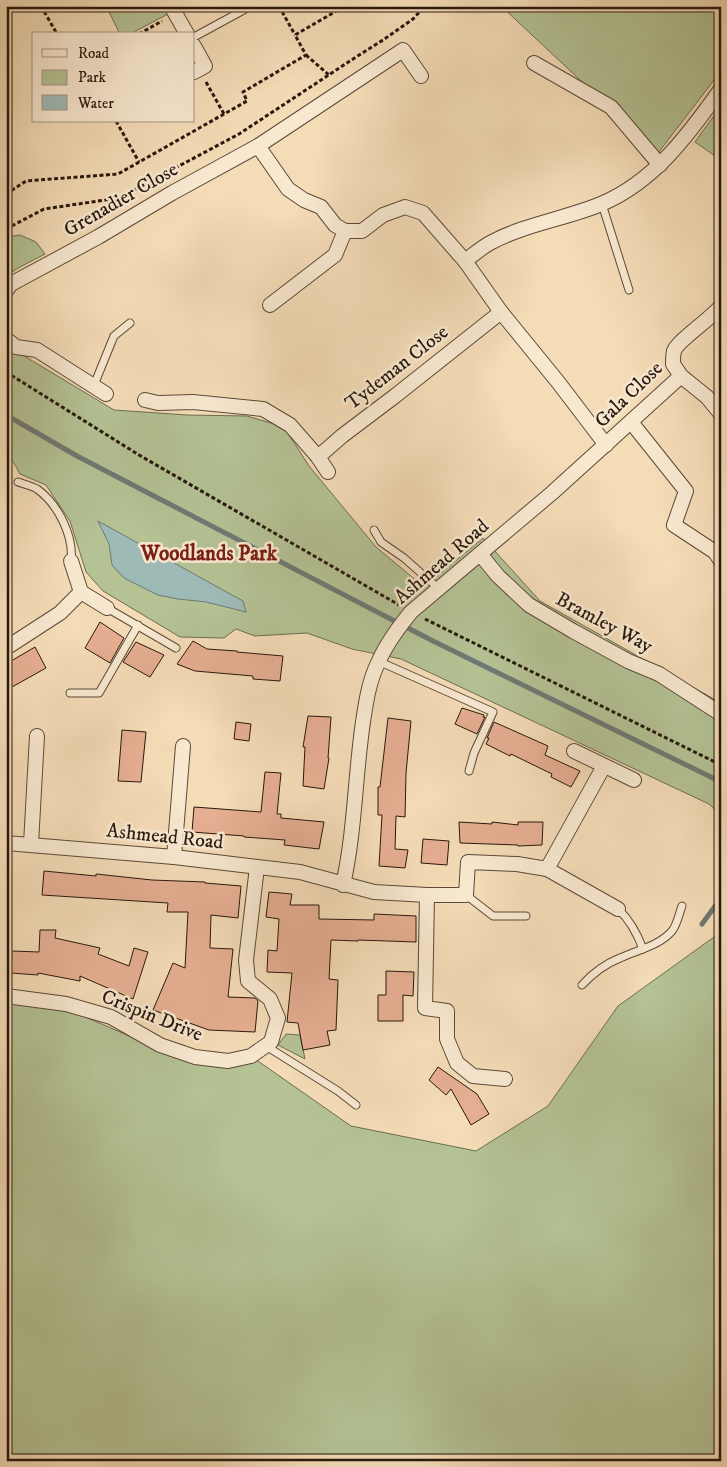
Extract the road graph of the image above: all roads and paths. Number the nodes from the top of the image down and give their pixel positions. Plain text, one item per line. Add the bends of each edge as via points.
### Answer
1 (41, 6) edge
2 (251, 6) edge
3 (279, 6) edge
4 (345, 6) edge
5 (425, 6) edge
6 (173, 10) edge
7 (56, 32) edge
8 (142, 32) edge
9 (186, 32) edge
10 (295, 35) junction
11 (195, 36) edge
12 (195, 48) edge
13 (306, 55) junction
14 (534, 63) dead end
15 (196, 70) edge
16 (329, 74) junction
17 (421, 76) dead end
18 (721, 89) edge
19 (224, 114) junction
20 (117, 122) edge
21 (258, 146) junction
22 (139, 162) junction
23 (660, 165) junction
24 (6, 194) edge
25 (602, 204) junction
26 (6, 229) edge
27 (346, 231) junction
28 (465, 261) junction
29 (6, 290) edge
30 (629, 290) dead end
31 (270, 305) dead end
32 (721, 306) edge
33 (501, 312) junction
34 (130, 323) dead end
35 (6, 339) edge
36 (6, 372) edge
37 (681, 376) junction
38 (94, 385) junction
39 (106, 394) dead end
40 (145, 400) dead end
41 (721, 414) edge
42 (632, 422) junction
43 (606, 445) junction
44 (318, 457) junction
45 (328, 472) dead end
46 (18, 482) dead end
47 (374, 530) dead end
48 (480, 554) junction
49 (71, 561) joint
50 (721, 561) edge
51 (438, 588) junction
52 (81, 592) junction
53 (107, 608) joint
54 (408, 614) junction
55 (138, 625) junction
56 (6, 648) edge
57 (176, 648) dead end
58 (378, 661) junction
59 (70, 693) dead end
60 (721, 714) edge
61 (37, 736) dead end
62 (183, 746) dead end
63 (574, 751) dead end
64 (721, 765) edge
65 (604, 766) junction
66 (469, 772) dead end
67 (634, 780) dead end
68 (6, 843) edge
69 (31, 844) junction
70 (174, 857) junction
71 (257, 867) junction
72 (547, 869) junction
73 (344, 885) junction
74 (428, 895) junction
75 (466, 895) junction
76 (682, 906) dead end
77 (618, 909) joint
78 (526, 916) dead end
79 (643, 949) junction
80 (582, 985) dead end
81 (6, 996) edge
82 (266, 1046) junction
83 (505, 1079) dead end
84 (356, 1105) dead end

1 - 7 path
2 - 11 lane
3 - 10 path
4 - 10 path
5 - 16 path via 390,35
6 - 8 path
6 - 9 street
10 - 13 path
12 - 15 street via 205,66
13 - 16 path
13 - 19 path via 243,92 247,101
14 - 23 street via 611,107
15 - 19 path
16 - 26 path via 239,134 119,198 44,209
17 - 21 street, Grenadier Close via 403,50
18 - 23 street
19 - 22 path
20 - 22 path
21 - 27 street via 288,189 321,207 335,225
21 - 29 street, Grenadier Close via 11,284
22 - 24 path via 118,174 26,181
23 - 25 street via 634,186
25 - 28 street via 514,231
25 - 30 lane
27 - 28 street via 362,230 383,215 405,207 423,213
27 - 31 street via 335,255
28 - 33 street
32 - 37 street, Gala Close via 674,350 673,364
33 - 43 street
33 - 44 street, Tydeman Close
34 - 38 lane via 114,336
35 - 38 street via 16,347 37,350
36 - 54 path via 139,455
37 - 41 street via 707,397
37 - 42 street, Gala Close
38 - 39 street
40 - 44 street via 263,409 290,425
42 - 43 street, Gala Close
42 - 50 street via 686,491 674,525 715,552
43 - 48 street, Ashmead Road
44 - 45 street
46 - 49 lane via 36,489 50,502 64,524 72,551
47 - 51 lane via 381,542
48 - 51 street, Ashmead Road
48 - 60 street, Bramley Way via 528,605 620,657 659,674
49 - 52 street
51 - 54 street, Ashmead Road
52 - 53 street
52 - 56 street via 60,613
53 - 55 lane
54 - 58 street, Ashmead Road
54 - 64 path
55 - 57 lane
55 - 59 lane via 99,693
58 - 66 lane via 493,712
58 - 73 street, Ashmead Road via 366,701
61 - 69 street
62 - 70 street
63 - 65 street
65 - 67 street
65 - 72 street
68 - 69 street, Ashmead Road
69 - 70 street, Ashmead Road
70 - 71 street, Ashmead Road
71 - 73 street, Ashmead Road via 300,872
71 - 82 street via 246,960 248,981 270,999 278,1018 271,1042
72 - 75 street via 468,862
72 - 77 street
73 - 74 street via 374,892
74 - 75 street
74 - 83 street via 425,1008 447,1010 447,1039 457,1063 473,1076
75 - 78 lane via 494,916
76 - 79 lane via 673,930
77 - 79 lane via 628,918
79 - 80 lane via 594,972
81 - 82 street, Crispin Drive via 66,1004 111,1018 160,1045 194,1057 228,1061 251,1056
82 - 84 lane

